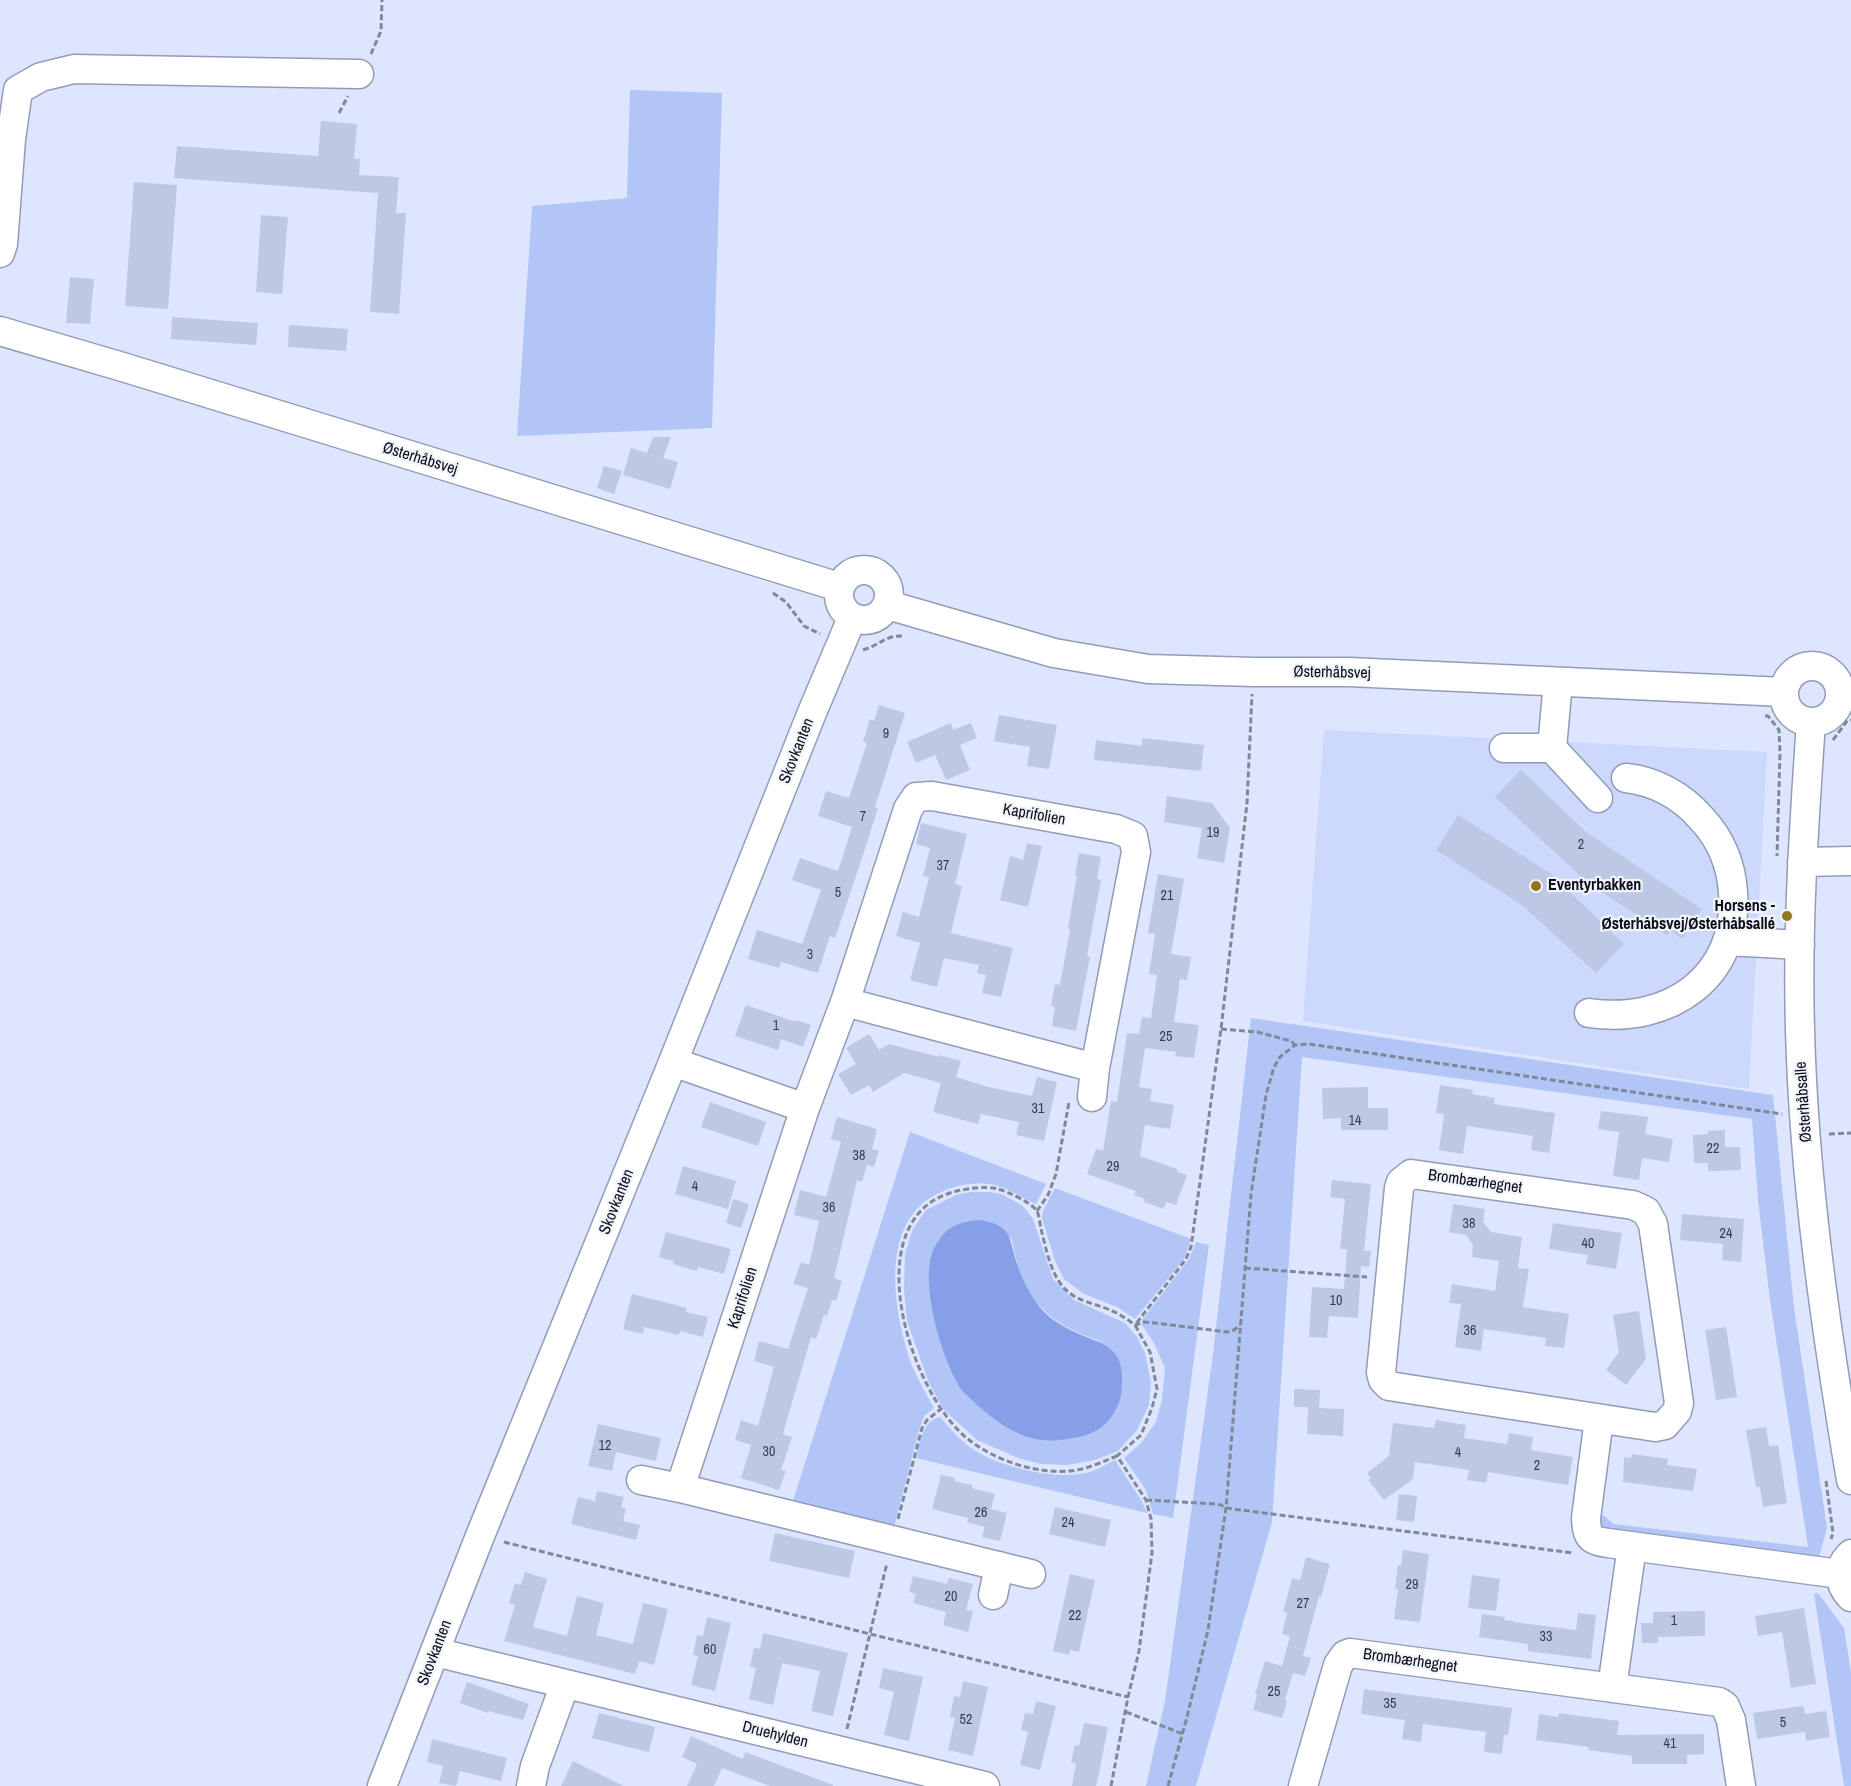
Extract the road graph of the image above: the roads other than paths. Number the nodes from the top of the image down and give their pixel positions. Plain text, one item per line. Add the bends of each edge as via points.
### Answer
1 (359, 74) dead end
2 (0, 253) edge
3 (0, 331) edge
4 (839, 587) junction
5 (888, 605) junction
6 (838, 632) junction
7 (1558, 682) junction
8 (1784, 692) junction
9 (1845, 695) edge
10 (1811, 722) junction
11 (1504, 748) dead end
12 (1552, 748) junction
13 (1626, 778) dead end
14 (1598, 798) dead end
15 (1851, 861) edge
16 (1802, 862) junction
17 (1728, 941) junction
18 (1800, 945) junction
19 (845, 1002) junction
20 (1589, 1012) dead end
21 (674, 1062) junction
22 (1095, 1068) junction
23 (1081, 1097) road end
24 (805, 1108) junction
25 (1599, 1419) junction
26 (1851, 1479) edge
27 (641, 1480) dead end
28 (680, 1488) junction
29 (1632, 1546) junction
30 (999, 1566) junction
31 (1031, 1574) dead end
32 (1847, 1575) edge
33 (993, 1595) dead end
34 (435, 1652) junction
35 (565, 1684) junction
36 (1612, 1688) junction
37 (382, 1786) edge
38 (531, 1786) edge
39 (985, 1786) edge
40 (1303, 1786) edge
41 (1741, 1786) edge

1 - 2 street via 74,69 41,77 18,90
3 - 4 street, Østerhåbsvej
4 - 5 street via 852,572 872,571 887,585
4 - 6 street via 838,599 847,615
5 - 6 street via 873,619
5 - 7 street, Østerhåbsvej via 1054,653 1148,669 1349,672
6 - 21 street, Skovkanten via 811,716
7 - 8 street, Østerhåbsvej
7 - 12 street
8 - 9 street via 1791,675 1808,666 1834,677
8 - 10 street via 1784,701 1794,716
9 - 10 street via 1827,717
10 - 16 street, Østerhåbsalle
11 - 12 street
12 - 14 street
13 - 17 street via 1654,785 1683,800 1716,837 1733,884
15 - 16 street
16 - 18 street, Østerhåbsalle
17 - 18 street
17 - 20 street via 1706,978 1680,998 1635,1014
18 - 26 street, Østerhåbsalle via 1804,1117 1819,1274
19 - 22 street
19 - 22 street, Kaprifolien via 908,809 916,797 932,796 1116,829 1133,836 1136,852
19 - 24 street, Kaprifolien
21 - 24 street
21 - 34 street, Skovkanten
22 - 23 street, Kaprifolien
24 - 28 street, Kaprifolien
25 - 25 street, Brombærhegnet via 1659,1427 1679,1407 1653,1224 1646,1211 1633,1205 1411,1174 1401,1182 1389,1278 1383,1380 1389,1386
25 - 29 street via 1587,1529 1590,1538 1597,1542
27 - 28 street
28 - 30 street
29 - 32 street
29 - 36 street
30 - 31 street
30 - 33 street
34 - 35 street, Druehylden
34 - 37 street, Skovkanten
35 - 38 street
35 - 39 street, Druehylden
36 - 40 street, Brombærhegnet via 1356,1653 1344,1655
36 - 41 street, Brombærhegnet via 1713,1701 1725,1706 1731,1720

